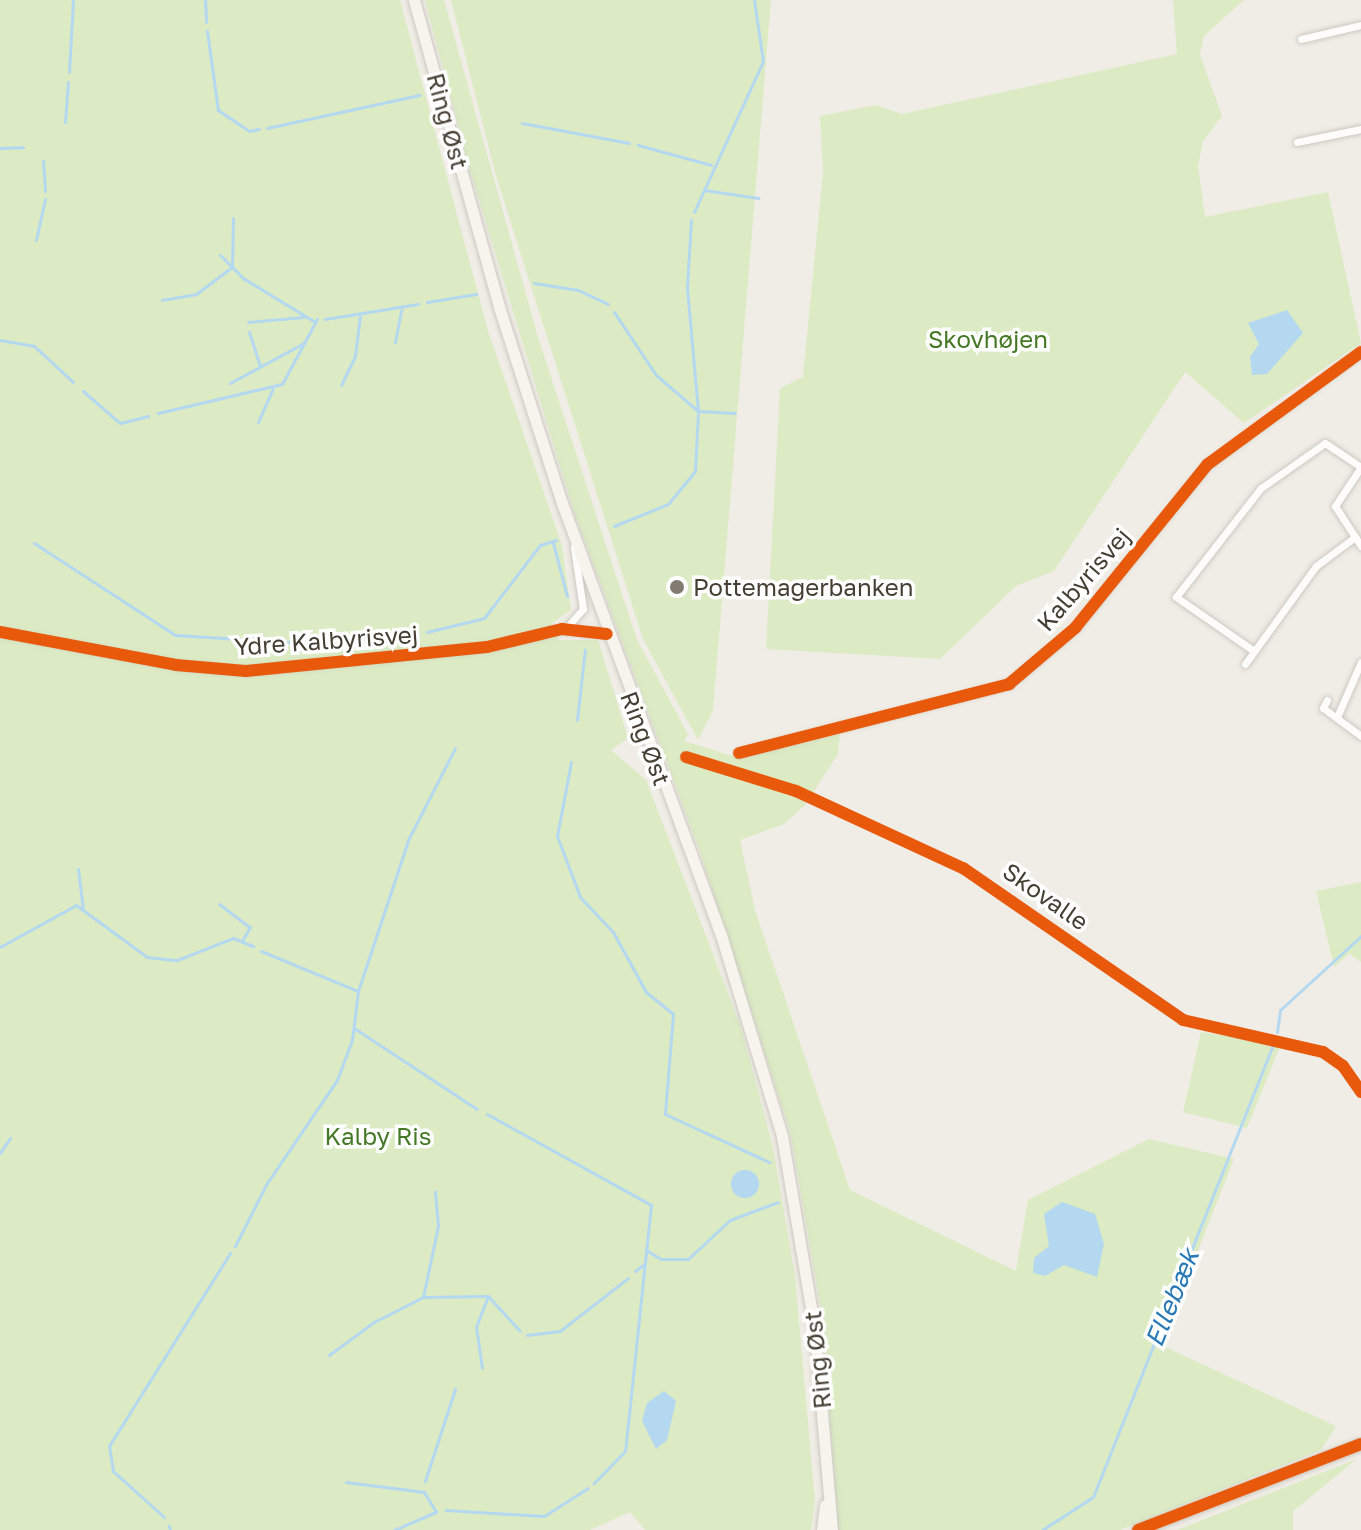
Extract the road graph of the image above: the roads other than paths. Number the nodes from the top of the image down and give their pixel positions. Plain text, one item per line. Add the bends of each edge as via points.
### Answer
1 (414, 0) edge
2 (1361, 25) edge
3 (1301, 39) dead end
4 (1361, 129) edge
5 (1297, 142) dead end
6 (1361, 352) edge
7 (1361, 467) edge
8 (1355, 537) junction
9 (574, 538) junction
10 (1361, 546) edge
11 (562, 629) junction
12 (0, 632) edge
13 (607, 634) junction
14 (1254, 651) junction
15 (1361, 662) edge
16 (1245, 664) dead end
17 (1327, 700) dead end
18 (1337, 717) junction
19 (1361, 736) edge
20 (739, 753) dead end
21 (1361, 1444) edge
22 (827, 1485) junction
23 (822, 1530) edge
24 (832, 1530) edge
25 (1138, 1530) edge

1 - 9 main road, Ring Øst via 499,307
2 - 3 street
4 - 5 street
6 - 20 street, Kalbyrisvej via 1208,464 1075,628 1009,684
7 - 8 street via 1335,506
7 - 14 street via 1325,443 1261,488 1176,597
8 - 10 street
8 - 14 street via 1316,566
9 - 11 street via 583,609 579,619
9 - 13 main road, Ring Øst
11 - 12 street, Ydre Kalbyrisvej via 487,647 246,671 176,665
11 - 13 street, Ydre Kalbyrisvej
13 - 22 main road, Ring Øst via 721,935 782,1136 815,1332
14 - 16 street
15 - 18 street
17 - 18 street via 1323,708
18 - 19 street
21 - 25 main road
22 - 23 main road, Ring Øst
22 - 24 main road, Ring Øst

